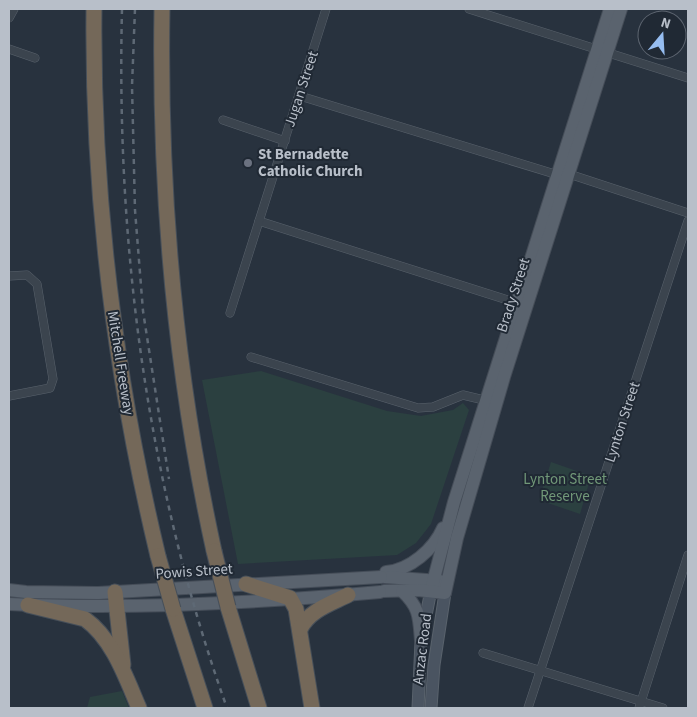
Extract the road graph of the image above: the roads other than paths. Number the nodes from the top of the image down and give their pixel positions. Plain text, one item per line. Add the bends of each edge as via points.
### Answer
1 (14, 9) edge
2 (94, 9) edge
3 (162, 9) edge
4 (326, 9) edge
5 (469, 9) edge
6 (610, 9) edge
7 (621, 9) edge
8 (9, 18) edge
9 (9, 49) edge
10 (602, 51) junction
11 (34, 58) dead end
12 (688, 78) edge
13 (300, 96) junction
14 (223, 120) dead end
15 (285, 141) junction
16 (563, 175) junction
17 (688, 213) edge
18 (259, 221) junction
19 (688, 221) edge
20 (9, 276) edge
21 (522, 305) junction
22 (230, 313) dead end
23 (251, 356) dead end
24 (9, 396) edge
25 (492, 402) junction
26 (452, 513) junction
27 (688, 555) edge
28 (383, 575) junction
29 (246, 584) junction
30 (432, 585) junction
31 (446, 588) junction
32 (9, 590) edge
33 (402, 591) junction
34 (348, 595) junction
35 (290, 598) junction
36 (115, 599) junction
37 (9, 604) edge
38 (28, 605) junction
39 (300, 629) junction
40 (420, 641) junction
41 (483, 654) dead end
42 (541, 670) junction
43 (125, 674) junction
44 (640, 705) edge
45 (139, 708) edge
46 (205, 708) edge
47 (259, 708) edge
48 (312, 708) edge
49 (418, 708) edge
50 (431, 708) edge
51 (528, 708) edge
52 (663, 708) edge

1 - 8 street
2 - 46 highway, Mitchell Freeway, bridge via 103,226 126,402 158,556
3 - 47 highway, bridge via 161,88 173,303 190,432 214,551 234,630
4 - 13 street, Jugan Street
5 - 10 street
6 - 10 main road, Brady Street
7 - 10 main road, Brady Street
9 - 11 street
10 - 12 street
10 - 16 main road, Brady Street
13 - 15 street, Jugan Street
13 - 16 street
14 - 15 street
15 - 18 street, Jugan Street
16 - 17 street
16 - 21 main road, Brady Street
18 - 21 street
18 - 22 street, Jugan Street
19 - 42 street, Lynton Street
20 - 24 street via 27,275 37,284 52,379 50,388
21 - 25 main road, Brady Street
23 - 25 street via 418,408 433,407 463,395
25 - 26 main road, Brady Street
25 - 31 main road, Brady Street
26 - 28 main road via 425,553 402,568
26 - 30 main road, Brady Street
27 - 44 street
28 - 29 main road, Powis Street
28 - 30 main road, Powis Street
29 - 35 highway
29 - 36 main road, Powis Street
30 - 31 main road, Powis Street
30 - 33 main road, Powis Street
30 - 40 main road, Anzac Road
31 - 50 main road, Anzac Road
32 - 36 main road, Powis Street
33 - 34 main road, Powis Street
33 - 40 main road via 419,614
34 - 35 main road, Powis Street
34 - 39 highway via 305,619
35 - 36 main road, Powis Street via 222,604
35 - 39 highway
36 - 38 main road, Powis Street
36 - 43 highway
37 - 38 main road, Powis Street
38 - 43 highway via 86,619 98,630
39 - 48 highway
40 - 49 main road, Anzac Road
41 - 42 street
42 - 44 street
42 - 51 street, Lynton Street
43 - 45 highway
44 - 52 street

